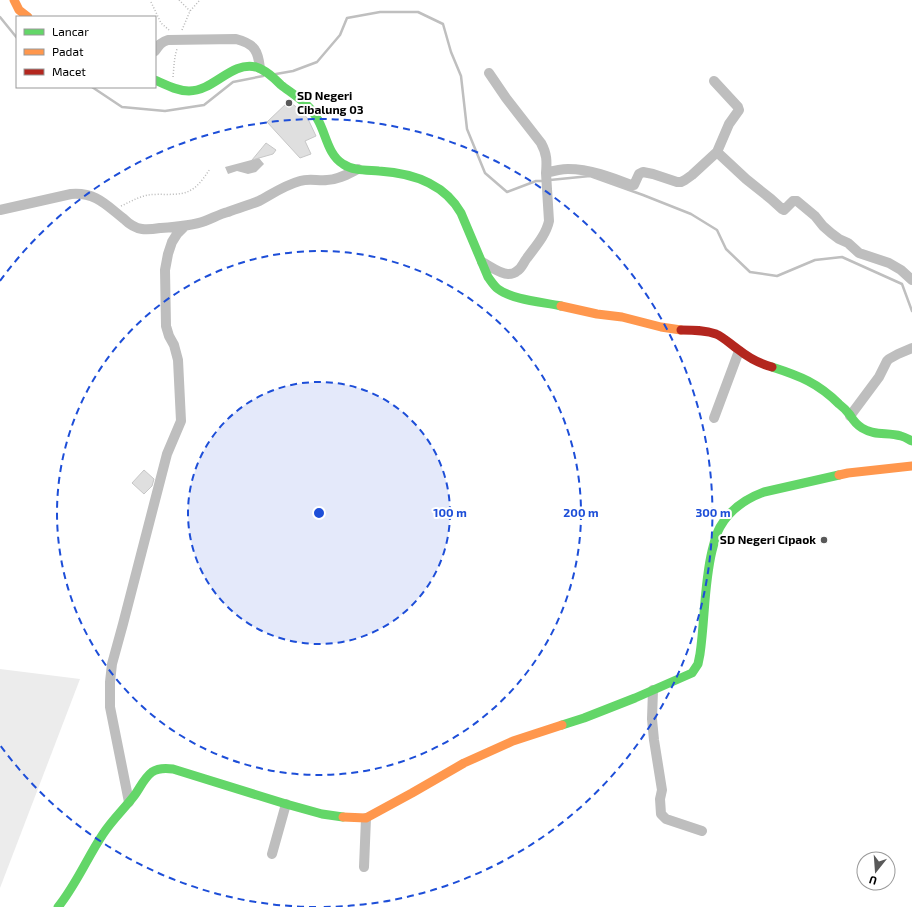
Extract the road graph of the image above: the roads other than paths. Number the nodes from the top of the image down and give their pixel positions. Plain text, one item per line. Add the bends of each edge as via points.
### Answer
1 (14, 0) edge
2 (27, 16) edge
3 (156, 50) edge
4 (262, 69) junction
5 (489, 73) dead end
6 (156, 80) edge
7 (714, 81) dead end
8 (717, 152) junction
9 (358, 169) junction
10 (546, 177) junction
11 (0, 210) edge
12 (185, 226) junction
13 (482, 262) junction
14 (912, 280) edge
15 (912, 348) edge
16 (740, 351) junction
17 (850, 416) junction
18 (714, 418) dead end
19 (912, 441) edge
20 (912, 466) edge
21 (653, 690) junction
22 (129, 802) junction
23 (286, 804) junction
24 (366, 818) junction
25 (702, 831) dead end
26 (272, 854) dead end
27 (364, 867) dead end
28 (58, 907) edge

1 - 2 street via 18,10
3 - 4 street via 163,41 168,40 236,39 244,41 256,50
4 - 6 street via 240,67 209,86 192,91 178,89
4 - 9 street via 302,101 315,115 330,149 338,160 348,167
5 - 10 street via 541,143 545,151
7 - 8 street via 739,110 729,124
8 - 10 street via 681,182 643,172 639,174 634,185 631,185 605,175 569,169
8 - 14 street via 782,210 797,201 831,233 859,253 889,263
9 - 12 street via 342,177 327,180 301,180 251,204
9 - 13 street via 408,175 448,195 465,219
10 - 13 street via 548,227 521,267 516,272 507,274
11 - 12 street via 81,193 98,199 140,229
12 - 22 street via 172,242 165,270 166,326 178,360 181,421 166,454 112,664 110,682 110,707
13 - 16 street via 493,285 505,293 597,314 634,319 670,329 713,333
15 - 17 street via 887,361 879,377
16 - 17 street via 768,366 806,378 834,397
16 - 18 street
17 - 19 street via 870,433 895,434
20 - 21 street via 848,473 805,482 764,492 741,503 719,528 712,552 696,668 692,673
21 - 24 street via 584,718 513,741 464,763
21 - 25 street via 652,719 662,790 661,814
22 - 23 street via 150,773 166,768
22 - 28 street via 110,823 76,884
23 - 24 street via 322,814
23 - 26 street
24 - 27 street

